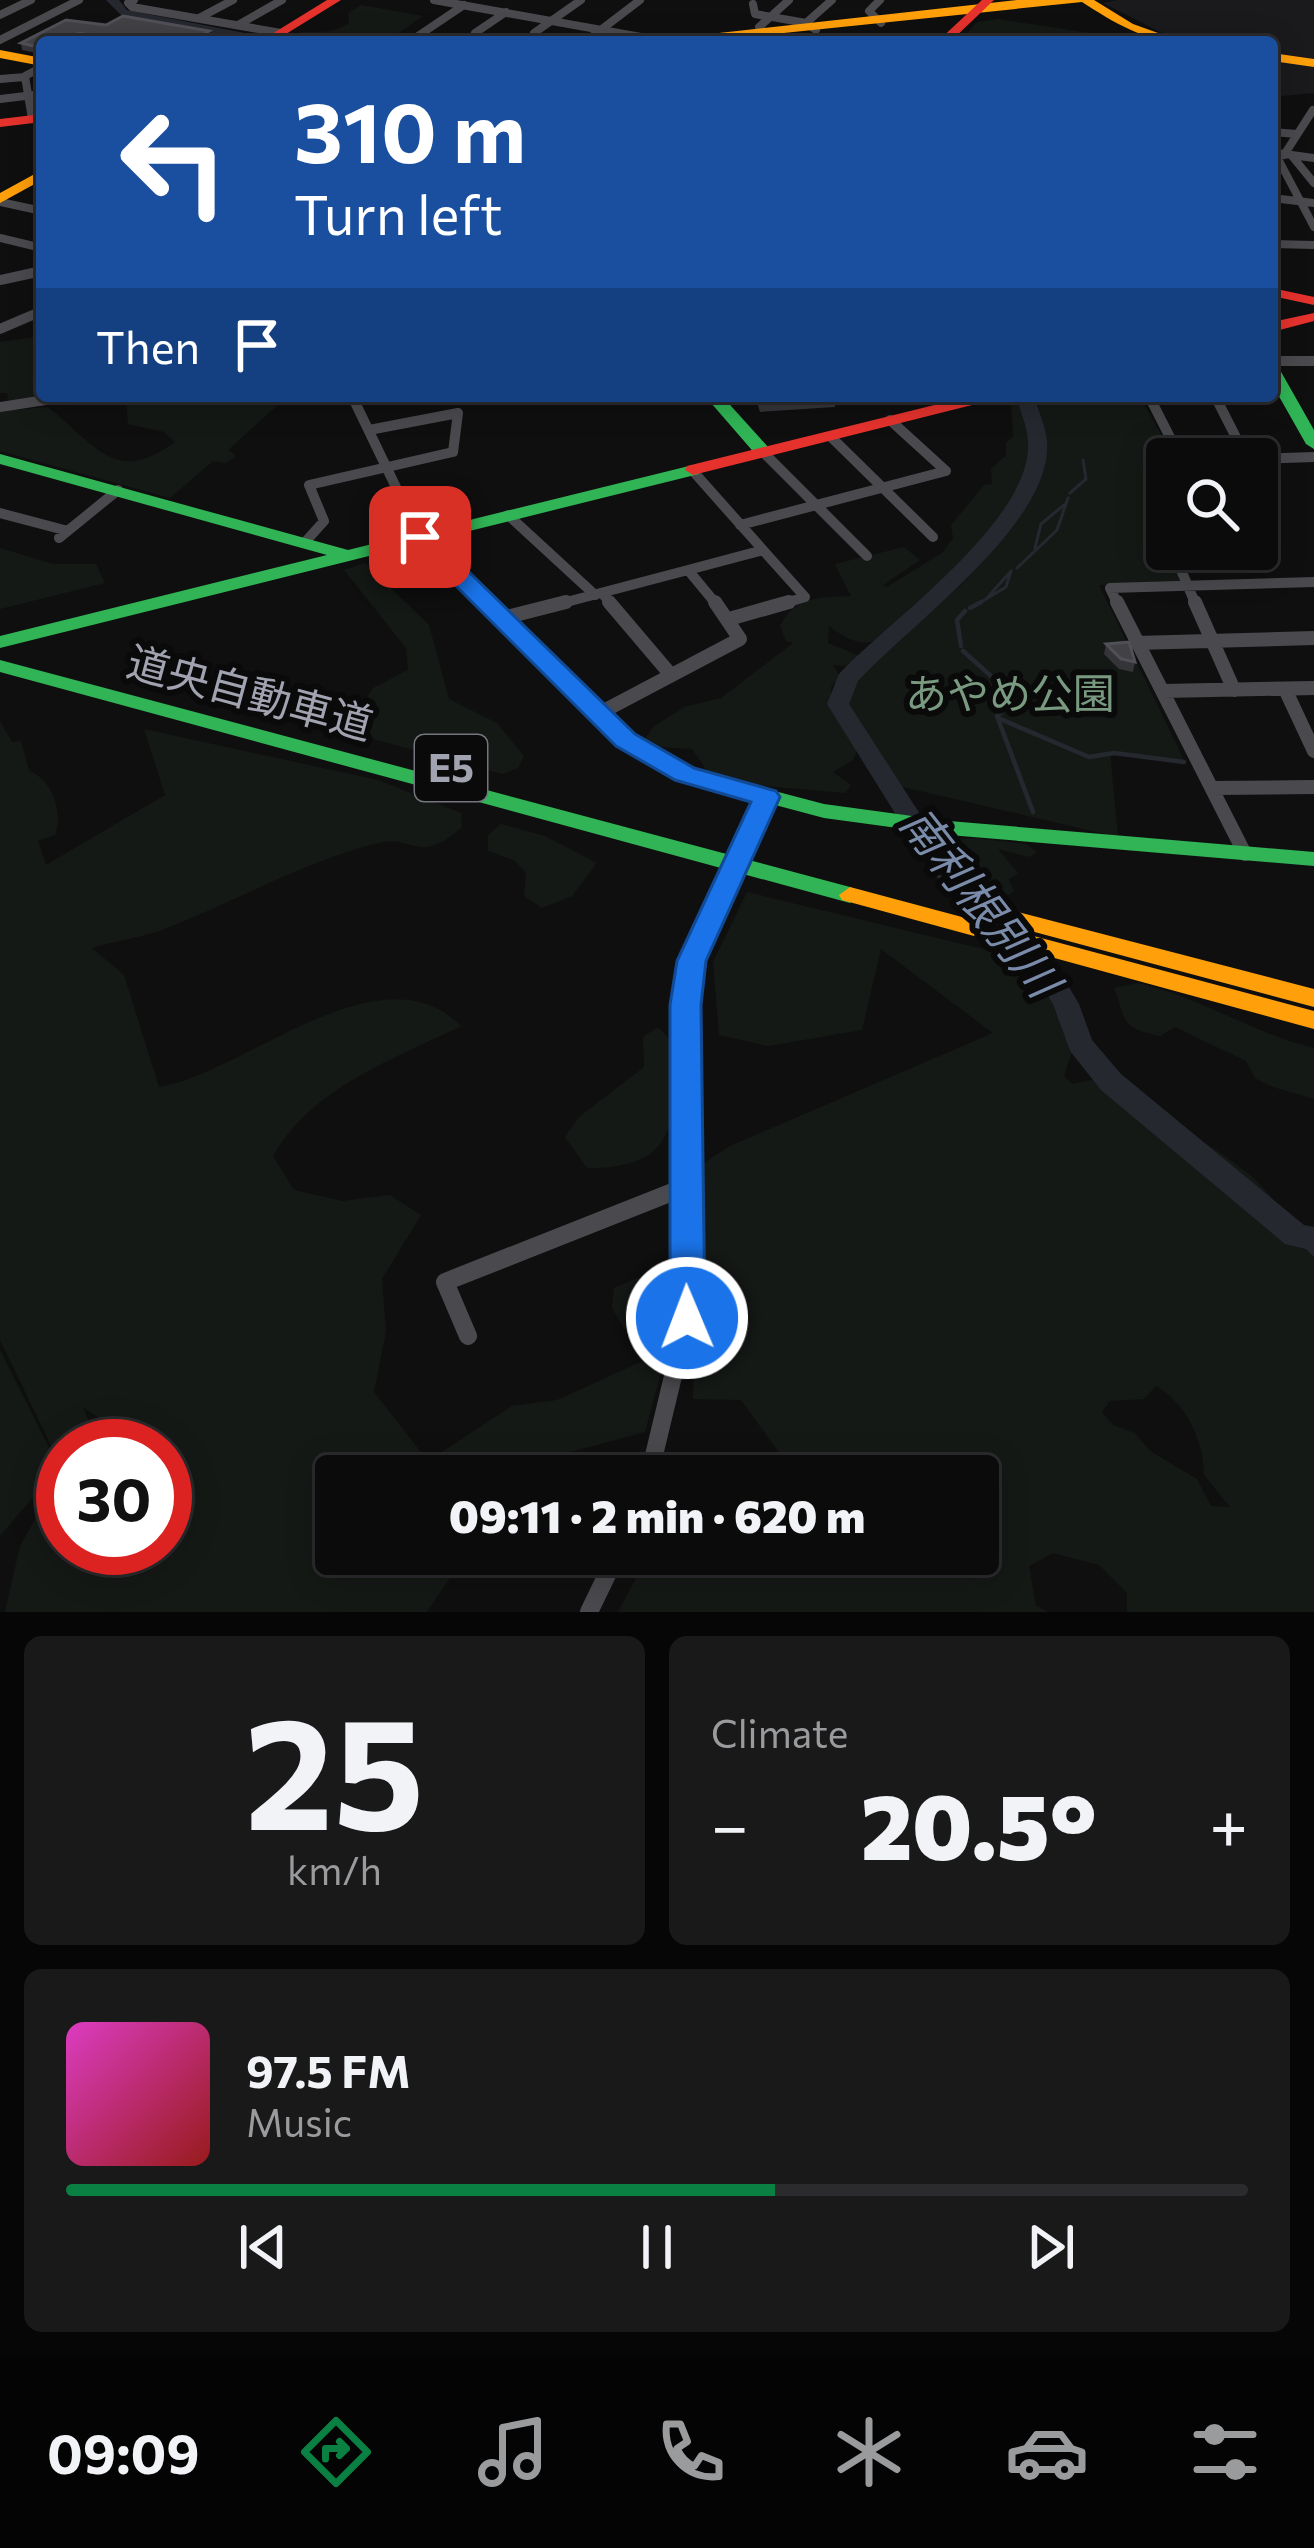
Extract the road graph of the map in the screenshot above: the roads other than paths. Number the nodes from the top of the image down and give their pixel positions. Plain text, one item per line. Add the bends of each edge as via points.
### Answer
1 (31, 0) edge
2 (79, 0) edge
3 (134, 0) edge
4 (183, 0) edge
5 (232, 0) edge
6 (282, 0) edge
7 (335, 0) edge
8 (434, 0) edge
9 (536, 0) edge
10 (581, 0) edge
11 (640, 0) edge
12 (789, 0) edge
13 (832, 0) edge
14 (1047, 0) edge
15 (1082, 0) edge
16 (458, 3) edge
17 (753, 4) dead end
18 (982, 4) edge
19 (161, 12) junction
20 (511, 12) junction
21 (880, 14) edge
22 (0, 15) edge
23 (199, 19) junction
24 (554, 19) junction
25 (238, 25) junction
26 (811, 26) junction
27 (604, 27) junction
28 (766, 28) junction
29 (475, 33) dead end
30 (534, 33) dead end
31 (271, 36) edge
32 (276, 36) edge
33 (416, 36) edge
34 (592, 36) edge
35 (642, 36) edge
36 (710, 36) edge
37 (731, 36) edge
38 (949, 36) edge
39 (1156, 36) edge
40 (0, 40) edge
41 (0, 54) edge
42 (1278, 58) edge
43 (1314, 63) edge
44 (36, 68) edge
45 (0, 79) edge
46 (0, 99) edge
47 (1313, 110) edge
48 (35, 112) edge
49 (0, 121) edge
50 (1278, 133) edge
51 (1298, 134) junction
52 (1281, 154) edge
53 (1314, 158) edge
54 (36, 178) edge
55 (1314, 182) edge
56 (1278, 199) edge
57 (0, 201) edge
58 (1297, 202) junction
59 (1314, 203) edge
60 (36, 210) edge
61 (1314, 227) edge
62 (0, 238) edge
63 (1278, 244) edge
64 (1314, 245) edge
65 (36, 247) edge
66 (36, 273) edge
67 (0, 278) edge
68 (1278, 293) edge
69 (1314, 301) edge
70 (36, 313) edge
71 (1314, 317) edge
72 (1278, 326) edge
73 (0, 328) edge
74 (1278, 361) edge
75 (1314, 361) edge
76 (1278, 381) edge
77 (36, 401) edge
78 (355, 402) edge
79 (718, 402) edge
80 (966, 402) edge
81 (1152, 402) edge
82 (1217, 402) edge
83 (0, 406) edge
84 (890, 421) junction
85 (369, 430) junction
86 (830, 436) junction
87 (1170, 438) edge
88 (1236, 438) edge
89 (1314, 444) edge
90 (764, 452) junction
91 (1314, 457) edge
92 (1278, 458) edge
93 (0, 459) edge
94 (387, 465) junction
95 (692, 470) junction
96 (884, 487) junction
97 (118, 490) junction
98 (818, 504) junction
99 (0, 513) edge
100 (508, 515) junction
101 (740, 525) junction
102 (420, 537) junction
103 (933, 537) dead end
104 (307, 540) junction
105 (763, 550) junction
106 (346, 555) junction
107 (866, 556) dead end
108 (688, 570) junction
109 (1181, 570) edge
110 (1314, 582) edge
111 (1188, 585) junction
112 (598, 594) junction
113 (503, 618) junction
114 (729, 619) junction
115 (1314, 638) edge
116 (1213, 641) junction
117 (1136, 643) junction
118 (3, 644) edge
119 (0, 666) edge
120 (671, 675) junction
121 (1285, 688) junction
122 (1314, 688) edge
123 (1234, 690) junction
124 (1162, 691) junction
125 (598, 714) junction
126 (1312, 743) edge
127 (1314, 787) edge
128 (1212, 788) junction
129 (766, 797) junction
130 (1245, 854) junction
131 (1314, 859) edge
132 (1146, 964) junction
133 (1314, 998) edge
134 (1314, 1020) edge
135 (685, 1187) junction
136 (468, 1336) dead end
137 (654, 1455) edge
138 (607, 1575) edge
139 (590, 1612) edge

1 - 22 street
2 - 40 street
3 - 19 street via 132,7
4 - 19 street
5 - 23 street
6 - 25 street
7 - 32 main road
8 - 16 street
9 - 20 street
10 - 24 street
11 - 27 street
12 - 28 street
13 - 26 street
14 - 18 main road
15 - 18 main road
15 - 39 main road
16 - 20 street
16 - 33 street
17 - 28 street
18 - 21 main road
18 - 38 main road
19 - 23 street
20 - 24 street
20 - 29 street
21 - 26 main road
23 - 25 street
24 - 27 street
24 - 30 street
25 - 31 street
26 - 28 main road
27 - 34 street
27 - 35 street
28 - 36 main road
28 - 37 main road
41 - 44 main road
42 - 43 main road
44 - 45 street
44 - 48 street
46 - 48 street
47 - 51 street
48 - 49 main road
50 - 51 street
51 - 52 street
52 - 53 street
52 - 55 street
52 - 58 street
54 - 57 main road
56 - 58 street
57 - 60 street
58 - 59 street
58 - 61 street
62 - 65 street
63 - 64 street
66 - 67 street
68 - 69 main road
70 - 73 street
71 - 72 main road
74 - 75 street
76 - 89 main road
77 - 83 street
78 - 85 street
79 - 90 main road
80 - 84 main road
81 - 87 street
82 - 88 street
84 - 86 main road
84 - 96 street via 946,471
85 - 94 street
85 - 94 street via 458,413 453,452
86 - 90 main road
86 - 96 street
90 - 95 main road
90 - 98 street
91 - 92 street
93 - 97 main road
94 - 102 street
94 - 104 street via 309,485 324,521
95 - 100 main road
95 - 101 street
96 - 98 street
96 - 103 street
97 - 99 street via 64,535
97 - 104 main road
98 - 101 street
98 - 107 street
100 - 102 main road
100 - 112 street
101 - 105 street
102 - 106 main road
102 - 113 main road
104 - 106 main road
105 - 108 street
105 - 114 street via 805,597
106 - 118 main road
108 - 112 street
108 - 114 street
109 - 111 street
110 - 111 street
111 - 116 street
111 - 117 street via 1110,588
112 - 113 street
112 - 120 street
113 - 125 main road
114 - 120 street via 740,639
115 - 116 street
116 - 117 street
116 - 123 street
117 - 124 street
118 - 132 main road, 道央自動車道 / E5
119 - 132 main road, 道央自動車道 / E5 via 843,892
120 - 125 street
121 - 122 street
121 - 123 street
121 - 126 street
123 - 124 street
124 - 128 street
125 - 129 main road via 657,761
127 - 128 street
128 - 130 street
129 - 130 main road via 950,828
129 - 135 street, bridge via 692,961
130 - 131 main road
132 - 133 main road, 道央自動車道 / E5
132 - 134 main road, 道央自動車道 / E5
135 - 136 street via 445,1282
135 - 137 street via 687,1318
138 - 139 street

